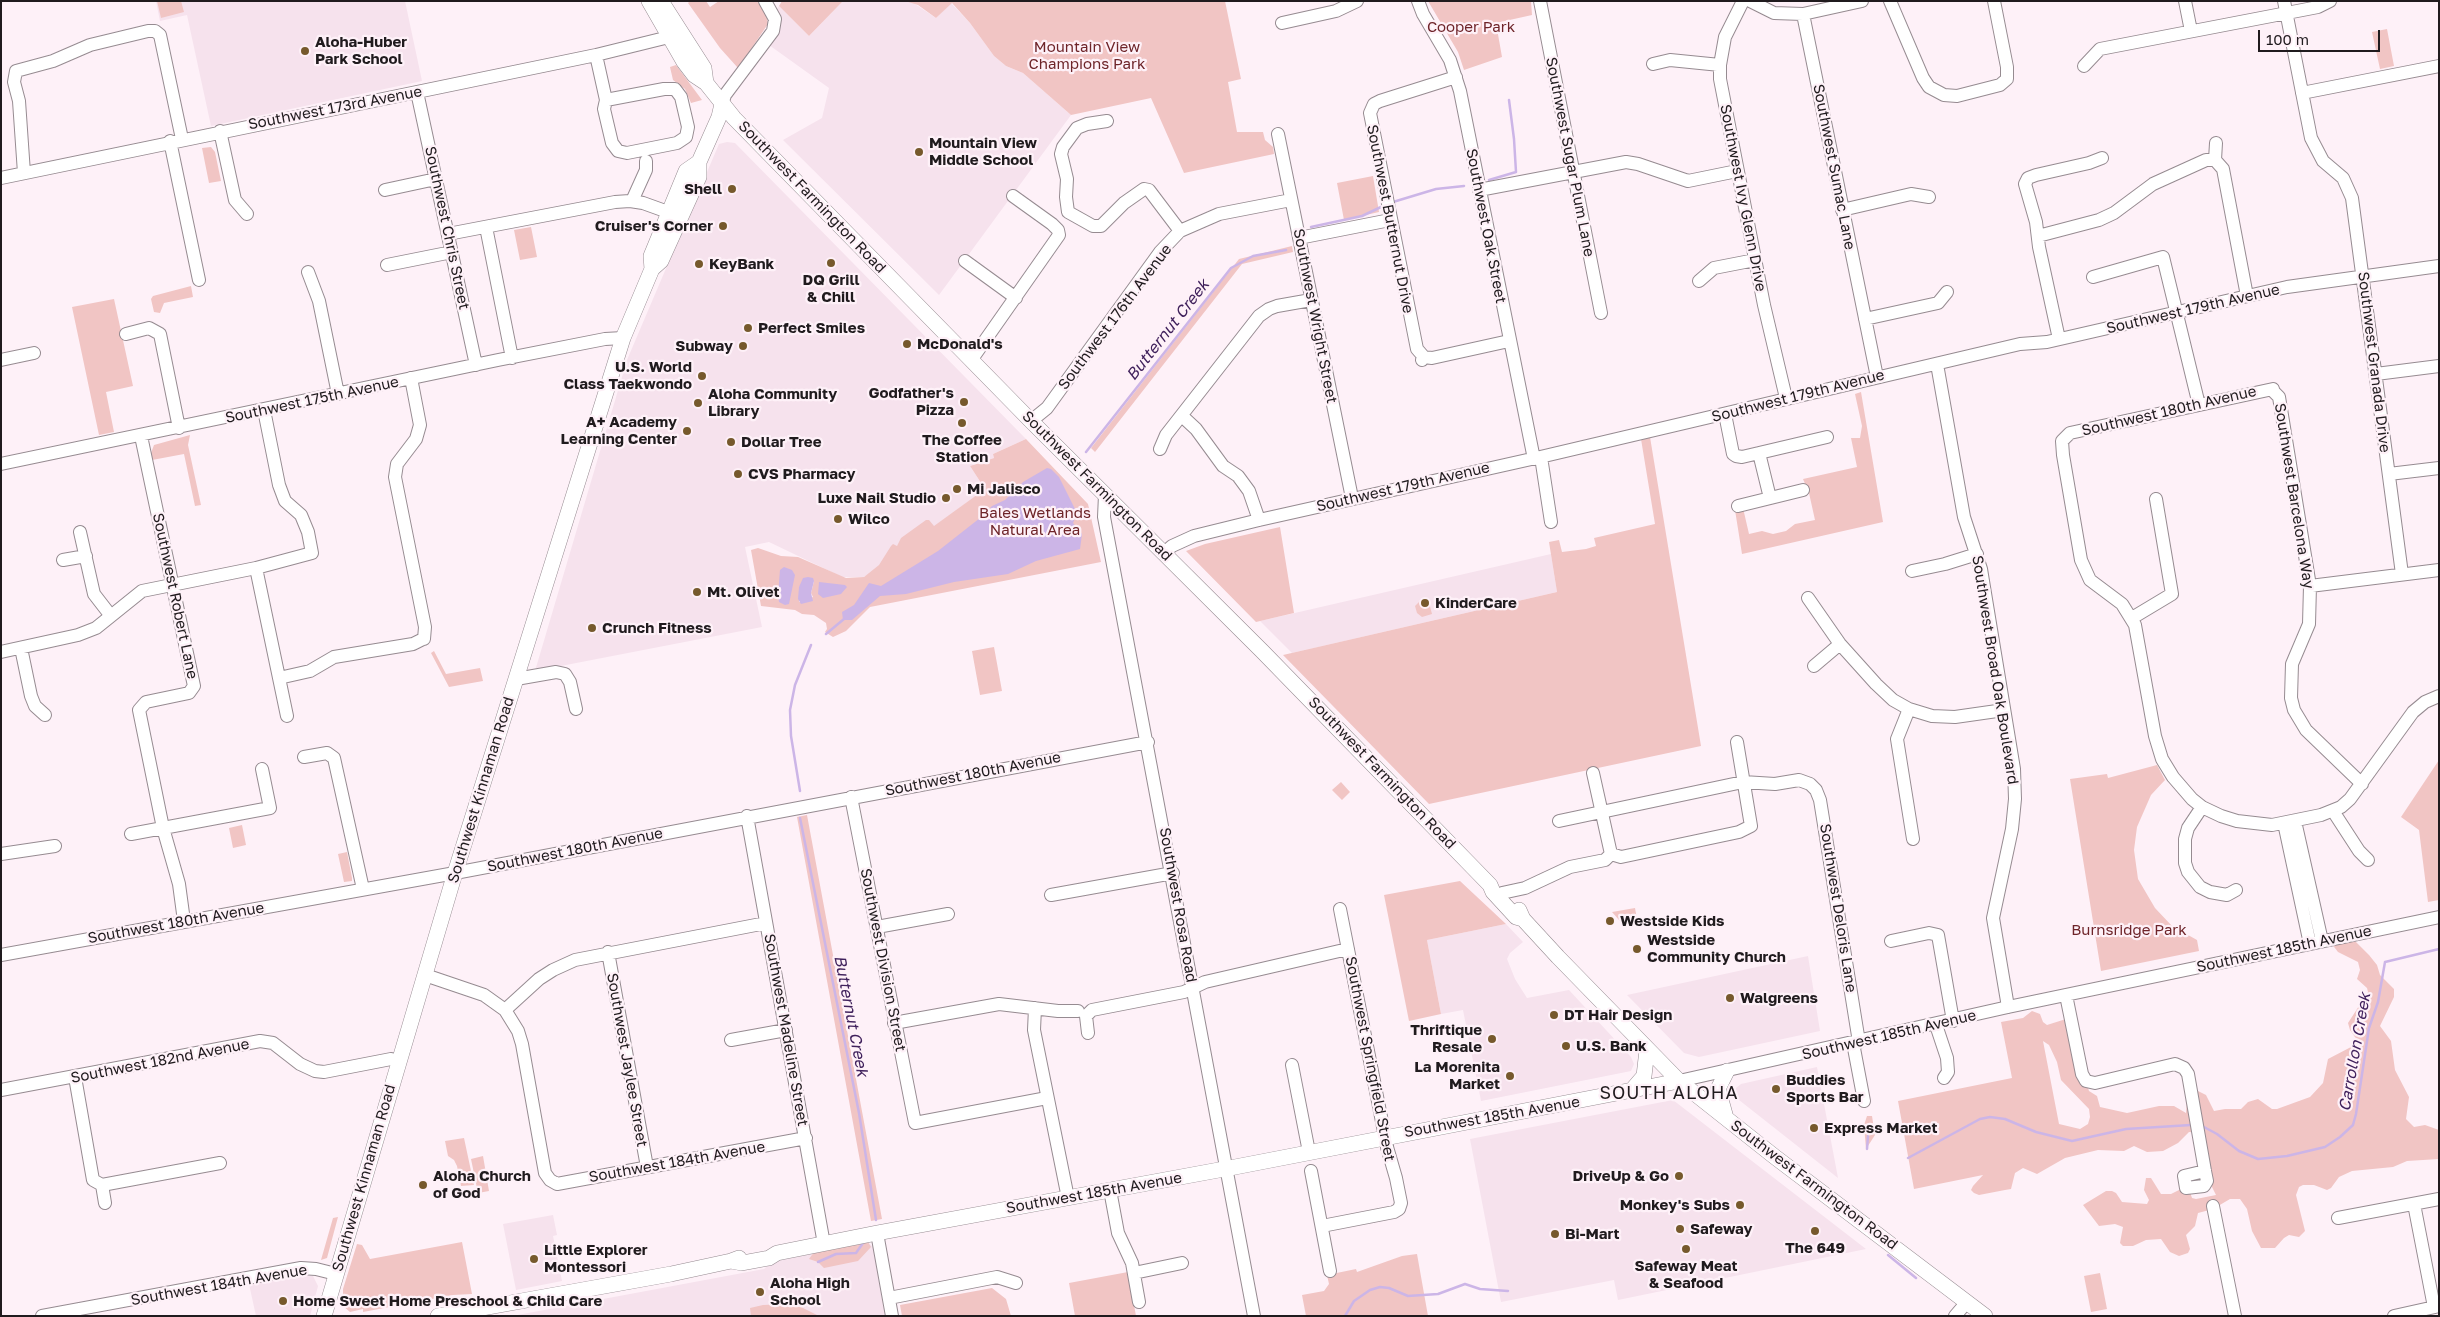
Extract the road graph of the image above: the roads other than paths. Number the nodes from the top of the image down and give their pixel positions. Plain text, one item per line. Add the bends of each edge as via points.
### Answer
1 (649, 1) edge
2 (661, 1) edge
3 (765, 1) edge
4 (1357, 1) edge
5 (1418, 1) edge
6 (1540, 1) edge
7 (1743, 1) edge
8 (1750, 1) edge
9 (1862, 1) edge
10 (1890, 1) edge
11 (1994, 1) edge
12 (2185, 1) edge
13 (2330, 1) edge
14 (2285, 7) edge
15 (1803, 14) junction
16 (1282, 23) dead end
17 (2191, 30) junction
18 (669, 38) junction
19 (596, 55) junction
20 (1653, 64) dead end
21 (1720, 65) junction
22 (2084, 66) dead end
23 (2439, 66) edge
24 (1456, 77) junction
25 (706, 83) junction
26 (417, 92) junction
27 (2302, 93) junction
28 (606, 100) junction
29 (722, 104) junction
30 (1107, 121) dead end
31 (220, 131) junction
32 (1278, 134) dead end
33 (176, 140) junction
34 (2216, 143) dead end
35 (2102, 158) dead end
36 (2215, 160) junction
37 (646, 161) dead end
38 (699, 162) junction
39 (1737, 172) junction
40 (24, 173) junction
41 (1572, 173) junction
42 (1, 178) edge
43 (436, 179) junction
44 (385, 190) dead end
45 (1480, 190) junction
46 (1013, 196) dead end
47 (1929, 196) dead end
48 (1291, 200) junction
49 (632, 201) junction
50 (1842, 210) junction
51 (668, 212) junction
52 (247, 214) dead end
53 (1390, 220) junction
54 (486, 227) junction
55 (1180, 231) junction
56 (448, 234) junction
57 (2038, 236) junction
58 (1299, 238) junction
59 (452, 252) junction
60 (1755, 260) junction
61 (965, 261) dead end
62 (387, 265) dead end
63 (2439, 266) edge
64 (652, 269) junction
65 (308, 272) dead end
66 (2093, 276) dead end
67 (2364, 276) junction
68 (199, 280) dead end
69 (1699, 281) dead end
70 (1947, 292) dead end
71 (2247, 296) junction
72 (1016, 298) junction
73 (1311, 300) junction
74 (1600, 312) dead end
75 (2176, 313) junction
76 (1865, 319) junction
77 (126, 334) dead end
78 (623, 338) junction
79 (2059, 339) junction
80 (1509, 341) junction
81 (34, 353) dead end
82 (512, 358) junction
83 (972, 359) junction
84 (1, 360) edge
85 (1937, 364) junction
86 (476, 365) junction
87 (2439, 366) edge
88 (2376, 374) junction
89 (1876, 377) junction
90 (411, 378) junction
91 (2273, 390) joint
92 (338, 394) junction
93 (1786, 398) junction
94 (2199, 405) junction
95 (264, 410) junction
96 (1725, 414) junction
97 (1182, 416) junction
98 (1031, 421) junction
99 (179, 428) junction
100 (141, 436) junction
101 (1827, 437) dead end
102 (1160, 449) dead end
103 (1759, 453) junction
104 (1537, 458) junction
105 (1, 464) edge
106 (2439, 468) edge
107 (2389, 474) junction
108 (1803, 490) dead end
109 (1105, 495) junction
110 (1352, 498) junction
111 (1770, 498) junction
112 (2156, 498) dead end
113 (1738, 506) dead end
114 (1259, 520) junction
115 (1551, 522) dead end
116 (80, 532) dead end
117 (1166, 551) junction
118 (1977, 554) junction
119 (86, 556) junction
120 (62, 560) dead end
121 (256, 568) junction
122 (2439, 570) edge
123 (1912, 571) dead end
124 (2402, 574) junction
125 (172, 584) junction
126 (2310, 586) junction
127 (1808, 598) dead end
128 (110, 616) junction
129 (2132, 618) junction
130 (1840, 644) junction
131 (21, 648) junction
132 (1, 652) edge
133 (1814, 666) dead end
134 (279, 678) junction
135 (516, 680) junction
136 (2439, 696) edge
137 (576, 709) dead end
138 (1909, 709) junction
139 (2004, 710) junction
140 (45, 715) dead end
141 (287, 716) dead end
142 (1148, 742) junction
143 (1736, 742) dead end
144 (304, 757) dead end
145 (262, 768) dead end
146 (1593, 773) dead end
147 (1743, 782) junction
148 (2362, 784) junction
149 (851, 797) junction
150 (2202, 807) junction
151 (2333, 811) junction
152 (1602, 812) junction
153 (747, 816) junction
154 (1559, 821) dead end
155 (2289, 822) junction
156 (163, 828) junction
157 (131, 834) dead end
158 (1913, 839) dead end
159 (55, 846) dead end
160 (1, 854) edge
161 (1611, 854) junction
162 (2368, 860) dead end
163 (456, 873) junction
164 (1173, 873) junction
165 (1525, 888) junction
166 (362, 889) junction
167 (1496, 889) junction
168 (2236, 890) dead end
169 (1051, 895) dead end
170 (1340, 909) dead end
171 (948, 914) dead end
172 (1521, 914) junction
173 (2439, 917) edge
174 (184, 922) junction
175 (766, 923) junction
176 (877, 927) junction
177 (1891, 941) dead end
178 (2316, 942) junction
179 (1348, 949) junction
180 (608, 952) junction
181 (1, 955) edge
182 (425, 975) junction
183 (1194, 987) junction
184 (2066, 995) junction
185 (2008, 1007) junction
186 (1035, 1008) junction
187 (505, 1010) junction
188 (1078, 1011) dead end
189 (1953, 1021) junction
190 (894, 1023) junction
191 (1936, 1025) junction
192 (786, 1030) junction
193 (1088, 1033) dead end
194 (731, 1040) dead end
195 (1856, 1043) junction
196 (1647, 1050) junction
197 (398, 1061) junction
198 (1292, 1065) dead end
199 (1728, 1071) junction
200 (75, 1077) junction
201 (1944, 1078) dead end
202 (1679, 1081) junction
203 (1, 1090) edge
204 (1632, 1090) junction
205 (1047, 1098) junction
206 (1864, 1101) dead end
207 (1726, 1118) junction
208 (1385, 1137) junction
209 (806, 1138) junction
210 (1309, 1152) junction
211 (220, 1163) dead end
212 (647, 1167) junction
213 (1225, 1169) junction
214 (1311, 1171) dead end
215 (2205, 1171) dead end
216 (102, 1186) junction
217 (1110, 1190) junction
218 (1068, 1198) junction
219 (2439, 1198) edge
220 (105, 1203) dead end
221 (2414, 1204) junction
222 (2213, 1206) dead end
223 (2338, 1218) dead end
224 (1322, 1226) junction
225 (877, 1233) junction
226 (824, 1244) junction
227 (1182, 1263) dead end
228 (1330, 1271) dead end
229 (1134, 1272) junction
230 (336, 1274) junction
231 (1016, 1283) dead end
232 (889, 1298) junction
233 (1139, 1302) dead end
234 (1967, 1302) junction
235 (2437, 1307) edge
236 (42, 1316) edge
237 (324, 1316) edge
238 (438, 1316) edge
239 (892, 1316) edge
240 (1254, 1316) edge
241 (1955, 1316) edge
242 (1986, 1316) edge
243 (2235, 1316) edge
244 (2394, 1316) edge

1 - 18 main road, Southwest Farmington Road
2 - 25 main road, Southwest Farmington Road via 704,68
3 - 29 street via 775,18 773,31 725,95
4 - 16 street via 1336,11
5 - 24 street, Southwest Oak Street
6 - 41 street, Southwest Sugar Plum Lane
7 - 21 street, Southwest Ivy Glenn Drive via 1725,37
8 - 15 street via 1774,13
9 - 15 street
10 - 11 street via 1929,87 1944,95 1957,96 2000,85 2007,79
12 - 17 street
13 - 14 street via 2318,6
14 - 17 street
14 - 27 street, Southwest Granada Drive
15 - 50 street, Southwest Sumac Lane
17 - 22 street via 2100,50
18 - 19 street, Southwest 173rd Avenue
18 - 25 main road, Southwest Farmington Road via 694,75
19 - 26 street, Southwest 173rd Avenue
19 - 28 street
20 - 21 street via 1670,60
21 - 39 street, Southwest Ivy Glenn Drive
23 - 27 street
24 - 45 street, Southwest Oak Street
24 - 53 street, Southwest Butternut Drive via 1380,101 1372,108 1370,121
25 - 29 main road, Southwest Farmington Road
26 - 31 street, Southwest 173rd Avenue
26 - 43 street, Southwest Chris Street
27 - 67 street, Southwest Granada Drive via 2311,138 2322,163 2343,178 2350,193
28 - 28 street via 675,89 681,97 688,127 686,137 677,143 627,153 618,151 612,144 604,109
29 - 38 main road, Southwest Kinnaman Road
29 - 83 main road, Southwest Farmington Road
30 - 55 street via 1078,128 1063,146 1068,212 1092,226 1101,226 1144,189 1149,190
31 - 33 street, Southwest 173rd Avenue
31 - 52 street via 235,200
32 - 48 street, Southwest Wright Street
33 - 40 street, Southwest 173rd Avenue
33 - 40 street via 160,36 155,31 90,45 53,61 16,71 14,82 19,101
33 - 68 street
34 - 36 street
35 - 57 street via 2028,178 2024,184
36 - 57 street via 2206,160 2153,184 2099,220
36 - 71 street via 2223,169
37 - 49 street via 646,170
38 - 51 main road, Southwest Kinnaman Road via 686,171
38 - 64 main road, Southwest Kinnaman Road via 699,177 661,261
39 - 41 street via 1688,180 1632,162
39 - 60 street, Southwest Ivy Glenn Drive
40 - 42 street, Southwest 173rd Avenue
41 - 45 street
41 - 74 street, Southwest Sugar Plum Lane
43 - 44 street
43 - 56 street, Southwest Chris Street
45 - 80 street, Southwest Oak Street
46 - 72 street via 1052,224 1059,235
47 - 50 street via 1911,194
48 - 55 street, Southwest 176th Avenue via 1219,214
48 - 58 street, Southwest Wright Street
49 - 51 street
49 - 54 street
50 - 76 street, Southwest Sumac Lane
51 - 64 main road, Southwest Kinnaman Road via 650,256
53 - 58 street
53 - 80 street, Southwest Butternut Drive via 1417,349 1423,359
54 - 56 street
54 - 82 street
55 - 98 street, Southwest 176th Avenue via 1160,252 1047,408
56 - 59 street, Southwest Chris Street
57 - 79 street
58 - 73 street, Southwest Wright Street
59 - 62 street
59 - 86 street, Southwest Chris Street
60 - 69 street via 1714,268
60 - 93 street, Southwest Ivy Glenn Drive
61 - 72 street
63 - 67 street, Southwest 179th Avenue
64 - 78 main road, Southwest Kinnaman Road
65 - 92 street via 319,300
66 - 75 street via 2163,257
67 - 71 street, Southwest 179th Avenue
67 - 88 street, Southwest Granada Drive
70 - 76 street via 1938,303
71 - 75 street, Southwest 179th Avenue
72 - 83 street
73 - 97 street via 1277,306 1259,316
73 - 110 street, Southwest Wright Street
75 - 79 street, Southwest 179th Avenue
75 - 94 street
76 - 89 street, Southwest Sumac Lane
77 - 99 street via 149,328 161,337
78 - 82 street, Southwest 175th Avenue
78 - 135 main road, Southwest Kinnaman Road
79 - 85 street, Southwest 179th Avenue via 2020,344
80 - 104 street, Southwest Oak Street
81 - 84 street
82 - 86 street, Southwest 175th Avenue
83 - 98 main road, Southwest Farmington Road
85 - 89 street, Southwest 179th Avenue
85 - 118 street, Southwest Broad Oak Boulevard via 1964,517
86 - 90 street, Southwest 175th Avenue
87 - 88 street
88 - 107 street, Southwest Granada Drive
89 - 93 street, Southwest 179th Avenue
90 - 92 street, Southwest 175th Avenue
90 - 134 street via 420,425 416,439 397,464 395,476 426,627 423,639 413,644 334,657 310,671
91 - 94 street, Southwest 180th Avenue
91 - 126 street, Southwest Barcelona Way via 2279,397
92 - 95 street, Southwest 175th Avenue
93 - 96 street, Southwest 179th Avenue
94 - 129 street, Southwest 180th Avenue via 2074,433 2062,439 2083,568 2093,583 2116,600
95 - 99 street, Southwest 175th Avenue
95 - 121 street via 279,485 286,501 301,515 312,553
96 - 103 street via 1733,454 1742,457
96 - 104 street, Southwest 179th Avenue
97 - 102 street via 1166,435
97 - 114 street via 1196,429 1223,466 1238,476 1249,491
98 - 109 main road, Southwest Farmington Road
99 - 100 street, Southwest 175th Avenue
100 - 105 street, Southwest 175th Avenue
100 - 125 street, Southwest Robert Lane
101 - 103 street
103 - 111 street
104 - 110 street, Southwest 179th Avenue
104 - 115 street, Southwest Oak Street
106 - 107 street
107 - 124 street, Southwest Granada Drive
108 - 111 street
109 - 117 main road, Southwest Farmington Road
109 - 142 street, Southwest Rosa Road via 1104,517
110 - 114 street, Southwest 179th Avenue
111 - 113 street
112 - 129 street via 2172,594
114 - 117 street, Southwest 179th Avenue via 1194,536
116 - 119 street
117 - 167 main road, Southwest Farmington Road
118 - 123 street
118 - 139 street, Southwest Broad Oak Boulevard
119 - 120 street
119 - 128 street via 94,594
121 - 125 street
121 - 134 street
122 - 124 street
124 - 126 street
125 - 128 street via 142,591
125 - 156 street, Southwest Robert Lane via 194,686 189,693 146,702 139,710
126 - 148 street, Southwest Barcelona Way via 2309,624 2292,664 2294,710 2306,730
127 - 130 street
128 - 131 street via 96,628 78,635
129 - 150 street via 2138,632 2158,749 2173,777
130 - 133 street
130 - 138 street via 1876,684
131 - 132 street
131 - 140 street via 31,696 35,706
134 - 141 street
135 - 137 street via 556,672 565,674
135 - 163 main road, Southwest Kinnaman Road
136 - 148 street via 2413,712
138 - 139 street via 1932,716 1955,717
138 - 158 street via 1897,739
139 - 185 street, Southwest Broad Oak Boulevard via 2016,800 1993,918
142 - 149 street, Southwest 180th Avenue
142 - 164 street, Southwest Rosa Road
143 - 147 street
144 - 166 street via 327,753 334,758
145 - 156 street via 270,808
146 - 152 street
147 - 152 street
147 - 161 street via 1751,826 1739,832 1621,857
147 - 195 street, Southwest Deloris Lane via 1775,784 1804,780 1820,798
148 - 151 street via 2350,800
149 - 153 street, Southwest 180th Avenue
149 - 176 street, Southwest Division Street
150 - 155 street via 2237,821 2272,825
150 - 168 street via 2184,839 2188,872 2200,887 2210,892 2227,895
151 - 155 street
151 - 162 street
152 - 154 street
152 - 161 street
153 - 163 street, Southwest 180th Avenue
153 - 175 street, Southwest Madeline Street
155 - 178 street
156 - 157 street
156 - 174 street, Southwest Robert Lane via 179,884
159 - 160 street
161 - 165 street via 1605,860 1570,867
163 - 166 street, Southwest 180th Avenue
163 - 182 main road, Southwest Kinnaman Road
164 - 169 street
164 - 183 street, Southwest Rosa Road
165 - 167 street
165 - 172 street via 1520,895
166 - 174 street, Southwest 180th Avenue
167 - 172 main road, Southwest Farmington Road via 1493,892 1516,917
170 - 179 street, Southwest Springfield Street
171 - 176 street
172 - 196 main road, Southwest Farmington Road
173 - 178 street, Southwest 185th Avenue
174 - 181 street, Southwest 180th Avenue
175 - 180 street
175 - 192 street, Southwest Madeline Street
176 - 190 street, Southwest Division Street
177 - 189 street via 1928,933 1938,936
178 - 184 street, Southwest 185th Avenue
179 - 183 street via 1301,958
179 - 208 street, Southwest Springfield Street
180 - 187 street via 575,960 553,970
180 - 212 street, Southwest Jaylee Street
182 - 187 street via 484,995
182 - 197 main road, Southwest Kinnaman Road
183 - 193 street via 1184,992 1092,1010 1086,1016
183 - 213 street, Southwest Rosa Road
184 - 185 street, Southwest 185th Avenue
184 - 215 street via 2086,1081 2095,1082 2175,1064 2184,1068 2188,1074
185 - 189 street, Southwest 185th Avenue
186 - 188 street
186 - 190 street via 999,1004
186 - 205 street via 1034,1030
187 - 212 street, Southwest 184th Avenue via 522,1044 545,1173 550,1180 557,1184
189 - 191 street, Southwest 185th Avenue
190 - 205 street, Southwest Division Street via 914,1122
191 - 195 street, Southwest 185th Avenue
191 - 201 street via 1947,1058 1948,1072
192 - 194 street
192 - 209 street, Southwest Madeline Street
195 - 199 street, Southwest 185th Avenue
195 - 206 street, Southwest Deloris Lane
196 - 202 main road, Southwest Farmington Road
196 - 204 main road via 1644,1076
197 - 200 street, Southwest 182nd Avenue via 391,1059 315,1071 273,1043 260,1041
197 - 230 main road, Southwest Kinnaman Road
198 - 210 street
199 - 202 street, Southwest 185th Avenue
199 - 207 main road via 1721,1079 1718,1092
200 - 203 street, Southwest 182nd Avenue
200 - 216 street via 93,1180
202 - 204 main road, Southwest 185th Avenue
202 - 207 main road, Southwest Farmington Road
204 - 208 main road, Southwest 185th Avenue
205 - 218 street
207 - 234 main road, Southwest Farmington Road
208 - 210 main road, Southwest 185th Avenue
208 - 224 street, Southwest Springfield Street via 1401,1203 1399,1209
209 - 212 street, Southwest 184th Avenue
209 - 226 street, Southwest Madeline Street
210 - 213 main road, Southwest 185th Avenue
211 - 216 street
213 - 217 main road, Southwest 185th Avenue
213 - 240 street, Southwest Rosa Road
214 - 224 street
216 - 220 street
217 - 218 main road, Southwest 185th Avenue
217 - 229 street via 1118,1233
218 - 225 main road, Southwest 185th Avenue
219 - 221 street
221 - 223 street
221 - 235 street
222 - 243 street
224 - 228 street
225 - 226 main road, Southwest 185th Avenue
225 - 232 street
226 - 238 main road, Southwest 185th Avenue
227 - 229 street
229 - 233 street
230 - 236 street, Southwest 184th Avenue via 296,1268
230 - 237 main road, Southwest Kinnaman Road
231 - 232 street via 997,1277
232 - 239 street
234 - 241 street
234 - 242 main road, Southwest Farmington Road
235 - 244 street

